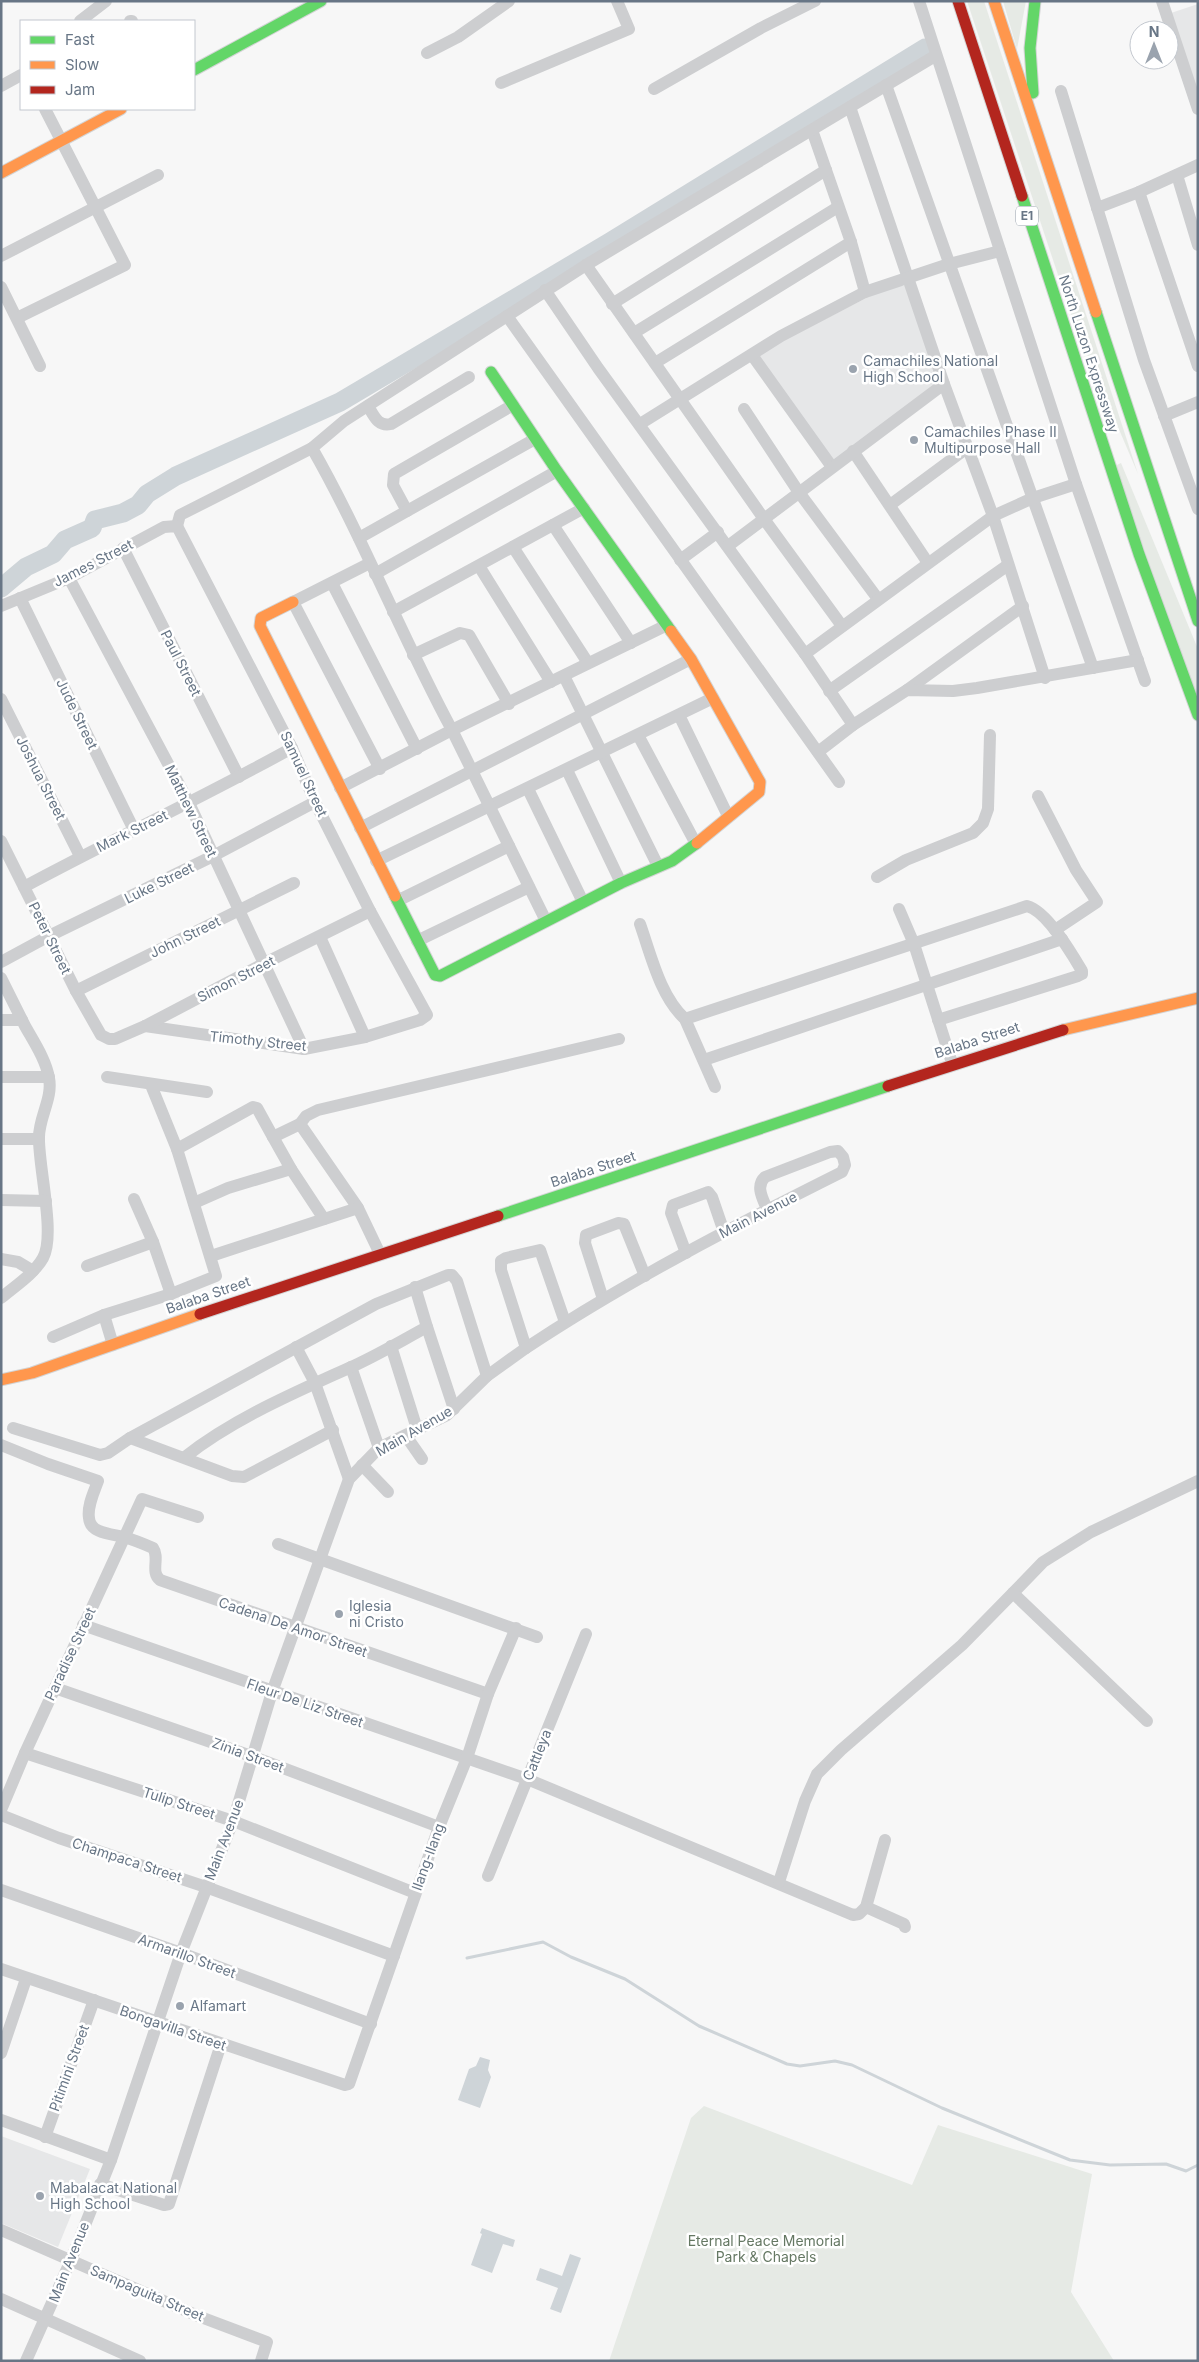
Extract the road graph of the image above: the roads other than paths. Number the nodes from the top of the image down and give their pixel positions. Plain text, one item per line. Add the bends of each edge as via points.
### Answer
1 (106, 1) edge
2 (321, 1) edge
3 (509, 1) edge
4 (617, 1) edge
5 (815, 1) edge
6 (919, 1) edge
7 (958, 1) edge
8 (994, 1) edge
9 (1035, 1) edge
10 (1162, 1) edge
11 (81, 20) edge
12 (427, 53) dead end
13 (935, 56) junction
14 (195, 69) edge
15 (20, 76) edge
16 (501, 83) dead end
17 (886, 85) junction
18 (1, 86) edge
19 (654, 89) dead end
20 (1061, 90) dead end
21 (850, 107) junction
22 (1198, 109) edge
23 (45, 110) edge
24 (119, 110) edge
25 (812, 130) junction
26 (60, 141) junction
27 (1040, 146) junction
28 (1198, 165) edge
29 (826, 170) junction
30 (1, 173) edge
31 (158, 175) dead end
32 (1177, 175) junction
33 (1140, 192) junction
34 (95, 207) junction
35 (838, 207) junction
36 (1097, 208) junction
37 (851, 242) junction
38 (1198, 245) edge
39 (1000, 251) junction
40 (1, 256) edge
41 (949, 264) junction
42 (586, 265) junction
43 (908, 278) junction
44 (1, 287) edge
45 (545, 290) junction
46 (865, 292) junction
47 (612, 304) junction
48 (508, 316) junction
49 (17, 318) junction
50 (634, 333) junction
51 (752, 355) junction
52 (655, 363) junction
53 (40, 366) dead end
54 (1198, 366) edge
55 (491, 372) dead end
56 (469, 377) dead end
57 (944, 384) junction
58 (680, 399) junction
59 (1198, 402) edge
60 (513, 405) junction
61 (368, 406) junction
62 (744, 409) dead end
63 (1164, 416) junction
64 (640, 424) junction
65 (535, 439) junction
66 (312, 448) junction
67 (968, 448) junction
68 (853, 452) junction
69 (832, 467) junction
70 (557, 471) junction
71 (1076, 484) junction
72 (798, 491) junction
73 (1033, 498) junction
74 (890, 505) junction
75 (584, 508) junction
76 (1198, 510) edge
77 (407, 511) junction
78 (993, 516) junction
79 (764, 519) junction
80 (553, 525) junction
81 (179, 529) junction
82 (718, 532) junction
83 (359, 538) junction
84 (728, 546) junction
85 (513, 547) junction
86 (123, 548) junction
87 (680, 560) junction
88 (928, 563) junction
89 (1008, 565) junction
90 (479, 566) junction
91 (373, 568) junction
92 (69, 578) junction
93 (332, 583) junction
94 (20, 598) junction
95 (878, 600) junction
96 (293, 602) junction
97 (1, 606) edge
98 (1022, 606) junction
99 (393, 612) junction
100 (1198, 621) edge
101 (667, 625) junction
102 (842, 626) junction
103 (631, 643) junction
104 (806, 654) junction
105 (414, 655) junction
106 (691, 660) junction
107 (1138, 660) junction
108 (588, 663) junction
109 (1093, 668) junction
110 (564, 676) junction
111 (1044, 678) junction
112 (1145, 681) dead end
113 (551, 682) junction
114 (907, 690) junction
115 (829, 691) junction
116 (713, 698) junction
117 (1, 700) edge
118 (509, 704) junction
119 (679, 715) junction
120 (1198, 715) edge
121 (583, 716) junction
122 (853, 725) junction
123 (452, 730) junction
124 (638, 735) junction
125 (990, 736) dead end
126 (292, 748) junction
127 (417, 749) junction
128 (602, 752) junction
129 (818, 752) junction
130 (380, 769) junction
131 (472, 770) junction
132 (567, 770) junction
133 (239, 777) junction
134 (840, 782) dead end
135 (340, 788) junction
136 (528, 789) junction
137 (1038, 796) dead end
138 (315, 802) junction
139 (189, 803) junction
140 (490, 807) junction
141 (728, 816) junction
142 (360, 828) junction
143 (134, 830) junction
144 (1, 841) edge
145 (696, 844) junction
146 (509, 846) junction
147 (80, 856) junction
148 (213, 856) junction
149 (376, 861) junction
150 (658, 866) junction
151 (877, 877) dead end
152 (294, 883) dead end
153 (621, 883) junction
154 (24, 887) junction
155 (529, 888) junction
156 (396, 901) junction
157 (583, 902) junction
158 (899, 909) dead end
159 (239, 910) junction
160 (370, 911) junction
161 (546, 921) junction
162 (640, 924) dead end
163 (1059, 935) junction
164 (49, 936) junction
165 (320, 937) junction
166 (417, 941) junction
167 (914, 944) junction
168 (1, 962) edge
169 (265, 963) junction
170 (1, 978) edge
171 (926, 985) junction
172 (76, 991) junction
173 (1198, 998) edge
174 (427, 1016) joint
175 (685, 1019) junction
176 (1, 1020) edge
177 (22, 1020) junction
178 (938, 1020) junction
179 (145, 1026) junction
180 (101, 1035) joint
181 (365, 1037) junction
182 (619, 1039) dead end
183 (304, 1049) junction
184 (704, 1060) junction
185 (952, 1063) junction
186 (1, 1077) edge
187 (49, 1077) junction
188 (107, 1077) dead end
189 (151, 1085) junction
190 (715, 1087) dead end
191 (207, 1092) dead end
192 (300, 1124) junction
193 (273, 1138) junction
194 (1, 1139) edge
195 (39, 1139) junction
196 (177, 1149) junction
197 (291, 1168) junction
198 (134, 1199) dead end
199 (1, 1200) edge
200 (46, 1201) junction
201 (194, 1202) junction
202 (358, 1208) junction
203 (766, 1209) junction
204 (324, 1219) junction
205 (724, 1232) junction
206 (153, 1242) junction
207 (686, 1253) junction
208 (380, 1254) junction
209 (211, 1256) junction
210 (1, 1259) edge
211 (87, 1266) dead end
212 (33, 1271) junction
213 (645, 1276) junction
214 (415, 1287) junction
215 (171, 1294) junction
216 (1, 1298) edge
217 (603, 1299) junction
218 (104, 1315) junction
219 (565, 1322) junction
220 (427, 1327) junction
221 (53, 1337) dead end
222 (114, 1345) junction
223 (296, 1346) junction
224 (391, 1346) junction
225 (526, 1348) junction
226 (350, 1367) junction
227 (487, 1376) junction
228 (1, 1380) edge
229 (315, 1383) junction
230 (454, 1409) junction
231 (13, 1428) dead end
232 (332, 1430) junction
233 (412, 1432) junction
234 (130, 1438) junction
235 (1, 1445) edge
236 (379, 1448) junction
237 (185, 1457) junction
238 (422, 1459) dead end
239 (362, 1465) junction
240 (349, 1479) junction
241 (1198, 1481) edge
242 (388, 1492) dead end
243 (198, 1516) dead end
244 (124, 1537) junction
245 (278, 1544) dead end
246 (320, 1560) junction
247 (1013, 1593) junction
248 (83, 1625) junction
249 (296, 1628) junction
250 (516, 1628) junction
251 (586, 1634) dead end
252 (537, 1637) dead end
253 (55, 1688) junction
254 (272, 1692) junction
255 (488, 1694) junction
256 (1147, 1720) dead end
257 (25, 1753) junction
258 (254, 1757) junction
259 (467, 1758) junction
260 (527, 1779) junction
261 (1, 1810) edge
262 (1, 1815) edge
263 (233, 1821) junction
264 (439, 1827) junction
265 (885, 1840) dead end
266 (488, 1876) dead end
267 (779, 1882) junction
268 (206, 1887) junction
269 (1, 1890) edge
270 (415, 1893) junction
271 (866, 1907) junction
272 (905, 1927) dead end
273 (181, 1953) junction
274 (394, 1956) junction
275 (1, 1969) edge
276 (26, 1978) junction
277 (94, 2000) junction
278 (157, 2023) junction
279 (371, 2024) junction
280 (221, 2044) junction
281 (1, 2053) edge
282 (345, 2085) joint
283 (1, 2120) edge
284 (45, 2137) junction
285 (111, 2160) junction
286 (100, 2184) junction
287 (1, 2230) edge
288 (71, 2260) junction
289 (1, 2299) edge
290 (46, 2318) junction
291 (26, 2361) edge
292 (140, 2361) edge
293 (260, 2361) edge

1 - 11 street
2 - 14 main road
3 - 12 street via 458,37
4 - 16 street via 629,29
5 - 19 street
6 - 13 street
7 - 120 main road, North Luzon Expressway / E1 via 1139,554
8 - 27 main road, North Luzon Expressway
9 - 27 main road via 1030,64
10 - 22 street
13 - 17 street
13 - 39 street
15 - 18 street
17 - 21 street
17 - 41 street
20 - 36 street
21 - 25 street
21 - 43 street
23 - 26 street
24 - 26 main road
25 - 29 street
25 - 42 street
26 - 30 main road
26 - 34 street
27 - 100 main road, North Luzon Expressway
28 - 32 street
29 - 35 street
29 - 47 street
31 - 34 street
32 - 33 street
32 - 38 street
33 - 36 street
33 - 54 street
34 - 40 street
34 - 49 street via 125,265
35 - 37 street
35 - 50 street
36 - 63 street
37 - 46 street
37 - 52 street
39 - 41 street
39 - 71 street
41 - 43 street
41 - 73 street
42 - 45 street
42 - 47 street
43 - 46 street
43 - 57 street
44 - 49 street
45 - 48 street
45 - 64 street
46 - 51 street via 820,314
47 - 50 street
48 - 61 street
48 - 87 street
49 - 53 street
50 - 52 street
51 - 58 street
51 - 69 street
52 - 58 street
55 - 60 main road
56 - 61 street via 391,424 377,421
57 - 67 street
57 - 68 street
58 - 64 street
58 - 79 street
59 - 63 street
60 - 65 main road
60 - 77 street via 394,474 393,485
61 - 66 street via 329,432
62 - 72 street
63 - 76 street
64 - 82 street
65 - 70 main road
65 - 77 street
66 - 81 street via 180,515
66 - 83 street
67 - 74 street
67 - 78 street
68 - 69 street
68 - 74 street
69 - 72 street
70 - 75 main road
70 - 91 street
71 - 73 street
71 - 107 street
72 - 79 street
72 - 95 street
73 - 78 street
73 - 109 street
74 - 88 street
75 - 80 street
75 - 101 main road
77 - 83 street
78 - 88 street
78 - 89 street
79 - 84 street
79 - 102 street
80 - 85 street
80 - 103 street
81 - 86 street, James Street via 164,527
81 - 126 street, Samuel Street
82 - 84 street
82 - 87 street
83 - 91 street
84 - 104 street
85 - 90 street
85 - 108 street
86 - 92 street, James Street
86 - 133 street, Paul Street
87 - 129 street
88 - 95 street
89 - 98 street
89 - 115 street
90 - 99 street
90 - 113 street
91 - 93 street
91 - 99 street
92 - 94 street, James Street
92 - 139 street, Matthew Street
93 - 96 street
93 - 127 street
94 - 97 street, James Street
94 - 143 street, Jude Street
95 - 102 street
96 - 130 street
96 - 135 main road via 261,618 259,623
98 - 111 street
98 - 114 street
99 - 105 street
101 - 103 street
101 - 106 main road
102 - 104 street
103 - 108 street
104 - 115 street
105 - 118 street via 460,634 469,635
105 - 123 street
106 - 116 main road
106 - 121 street
107 - 109 street
107 - 112 street
108 - 110 street
109 - 111 street
110 - 113 street
110 - 121 street
111 - 114 street via 953,691
113 - 118 street
114 - 122 street
115 - 122 street
116 - 119 street
116 - 141 main road via 761,787
117 - 147 street, Joshua Street
118 - 123 street
119 - 124 street
119 - 141 street
121 - 128 street
121 - 131 street
122 - 129 street
123 - 127 street
123 - 131 street
124 - 128 street
124 - 145 street
125 - 151 street via 988,809 983,823 973,833 906,860
126 - 133 street, Mark Street
126 - 138 street, Samuel Street
127 - 130 street
128 - 132 street
128 - 150 street
129 - 134 street
130 - 135 street
131 - 140 street
131 - 142 street
132 - 136 street
132 - 153 street
133 - 139 street, Mark Street
135 - 142 main road
136 - 140 street
136 - 157 street
137 - 163 street via 1097,902
138 - 148 street, Luke Street
138 - 160 street, Samuel Street
139 - 143 street, Mark Street
139 - 148 street, Matthew Street
140 - 146 street
140 - 149 street
141 - 145 main road
142 - 149 main road
143 - 147 street, Mark Street
144 - 154 street, Peter Street
145 - 150 main road via 672,861
146 - 155 street
146 - 156 street
147 - 154 street, Mark Street
148 - 159 street, Matthew Street
148 - 164 street, Luke Street
149 - 156 main road
150 - 153 main road
152 - 159 street, John Street
153 - 157 main road
154 - 164 street, Peter Street
155 - 161 street
155 - 166 street
156 - 166 main road
157 - 161 main road
158 - 167 street
159 - 169 street, Matthew Street
159 - 172 street, John Street
160 - 165 street, Simon Street
160 - 174 street, Samuel Street
161 - 166 main road via 440,976 431,970
162 - 175 street via 667,995
163 - 167 street via 1027,906
163 - 171 street
163 - 178 street via 1082,974
164 - 168 street, Luke Street
164 - 172 street, Peter Street
165 - 169 street, Simon Street
165 - 181 street
167 - 171 street
167 - 175 street
169 - 179 street, Simon Street
169 - 183 street, Matthew Street
170 - 177 street
171 - 178 street
171 - 184 street
172 - 180 street, Peter Street
173 - 185 main road, Balaba Street via 1143,1008 1054,1031
174 - 181 street, Timothy Street
175 - 184 street
176 - 177 street
177 - 187 street
178 - 185 street
179 - 180 street, Simon Street via 115,1039
179 - 183 street, Timothy Street
181 - 183 street, Timothy Street
182 - 192 street via 318,1110 306,1116
184 - 190 street
185 - 208 main road, Balaba Street
186 - 187 street
187 - 195 street via 49,1094 40,1122
188 - 189 street
189 - 191 street
189 - 196 street
192 - 193 street
192 - 202 street
193 - 196 street via 257,1108 253,1107
193 - 197 street
194 - 195 street
195 - 200 street
196 - 201 street
197 - 201 street
197 - 204 street
198 - 206 street
199 - 200 street
200 - 212 street via 47,1246
201 - 209 street
202 - 204 street
202 - 208 street
203 - 203 street, Main Avenue via 842,1172 845,1165 843,1157 838,1152 830,1152 765,1177 759,1187
203 - 205 street, Main Avenue
204 - 209 street
205 - 207 street, Main Avenue
205 - 207 street via 708,1192 673,1205 670,1213
206 - 211 street
206 - 215 street
207 - 213 street, Main Avenue
208 - 222 main road, Balaba Street via 203,1311
209 - 215 street via 216,1274 214,1278
210 - 212 street via 18,1262
212 - 216 street
213 - 217 street, Main Avenue
213 - 217 street via 624,1224 618,1223 586,1236 585,1243
214 - 220 street
214 - 223 street
214 - 227 street via 448,1275 456,1278
215 - 218 street
217 - 219 street, Main Avenue
218 - 221 street
218 - 222 street
219 - 225 street, Main Avenue
219 - 225 street via 542,1254 536,1249 506,1258 500,1265
220 - 224 street
220 - 230 street
222 - 228 main road, Balaba Street
223 - 229 street
223 - 234 street
224 - 226 street
224 - 233 street
225 - 227 street, Main Avenue
226 - 229 street
226 - 236 street
227 - 230 street, Main Avenue
229 - 232 street
229 - 237 street via 243,1421
230 - 233 street, Main Avenue
231 - 234 street via 100,1455
232 - 237 street via 244,1477 232,1476
232 - 240 street
233 - 236 street, Main Avenue
233 - 238 street
234 - 237 street
235 - 244 street via 98,1481 89,1519 92,1527
236 - 239 street, Main Avenue
239 - 240 street, Main Avenue
239 - 242 street
240 - 246 street, Main Avenue
241 - 247 street via 1091,1532 1043,1562
243 - 244 street, Paradise Street via 142,1499
244 - 248 street, Paradise Street
244 - 249 street, Cadena De Amor Street via 153,1548 156,1552 155,1571 160,1580
245 - 246 street
246 - 249 street, Main Avenue
246 - 250 street
247 - 256 street
247 - 267 street via 962,1645 817,1774
248 - 253 street, Paradise Street
248 - 254 street, Fleur De Liz Street
249 - 254 street, Main Avenue
249 - 255 street, Cadena De Amor Street
250 - 252 street
250 - 255 street, Ilang-Ilang
251 - 260 street, Cattleya
253 - 257 street, Paradise Street
253 - 258 street, Zinia Street
254 - 258 street, Main Avenue
254 - 259 street, Fleur De Liz Street
255 - 259 street, Ilang-Ilang
257 - 261 street, Paradise Street
257 - 263 street, Tulip Street
258 - 263 street, Main Avenue
258 - 264 street, Zinia Street
259 - 260 street, Fleur De Liz Street
259 - 264 street, Ilang-Ilang
260 - 266 street, Cattleya
260 - 267 street, Fleur De Liz Street
262 - 268 street, Champaca Street
263 - 268 street, Main Avenue
263 - 270 street, Tulip Street
264 - 270 street, Ilang-Ilang
265 - 271 street
267 - 271 street, Fleur De Liz Street via 853,1915 860,1914
268 - 273 street, Main Avenue
268 - 274 street, Champaca Street
269 - 273 street, Armarillo Street
270 - 274 street, Ilang-Ilang
271 - 272 street
273 - 278 street, Main Avenue
273 - 279 street, Armarillo Street
274 - 279 street, Ilang-Ilang
275 - 276 street, Bongavilla Street
276 - 277 street, Bongavilla Street
276 - 281 street
277 - 278 street, Bongavilla Street
277 - 284 street, Pitimini Street
278 - 280 street, Bongavilla Street
278 - 285 street, Main Avenue
279 - 282 street, Ilang-Ilang via 349,2084
280 - 282 street, Bongavilla Street
280 - 286 street via 169,2204
283 - 284 street
284 - 285 street
285 - 286 street, Main Avenue
286 - 288 street, Main Avenue
287 - 288 street, Sampaguita Street
288 - 290 street, Main Avenue
288 - 293 street, Sampaguita Street via 267,2342
289 - 290 street
290 - 291 street, Main Avenue
290 - 292 street

